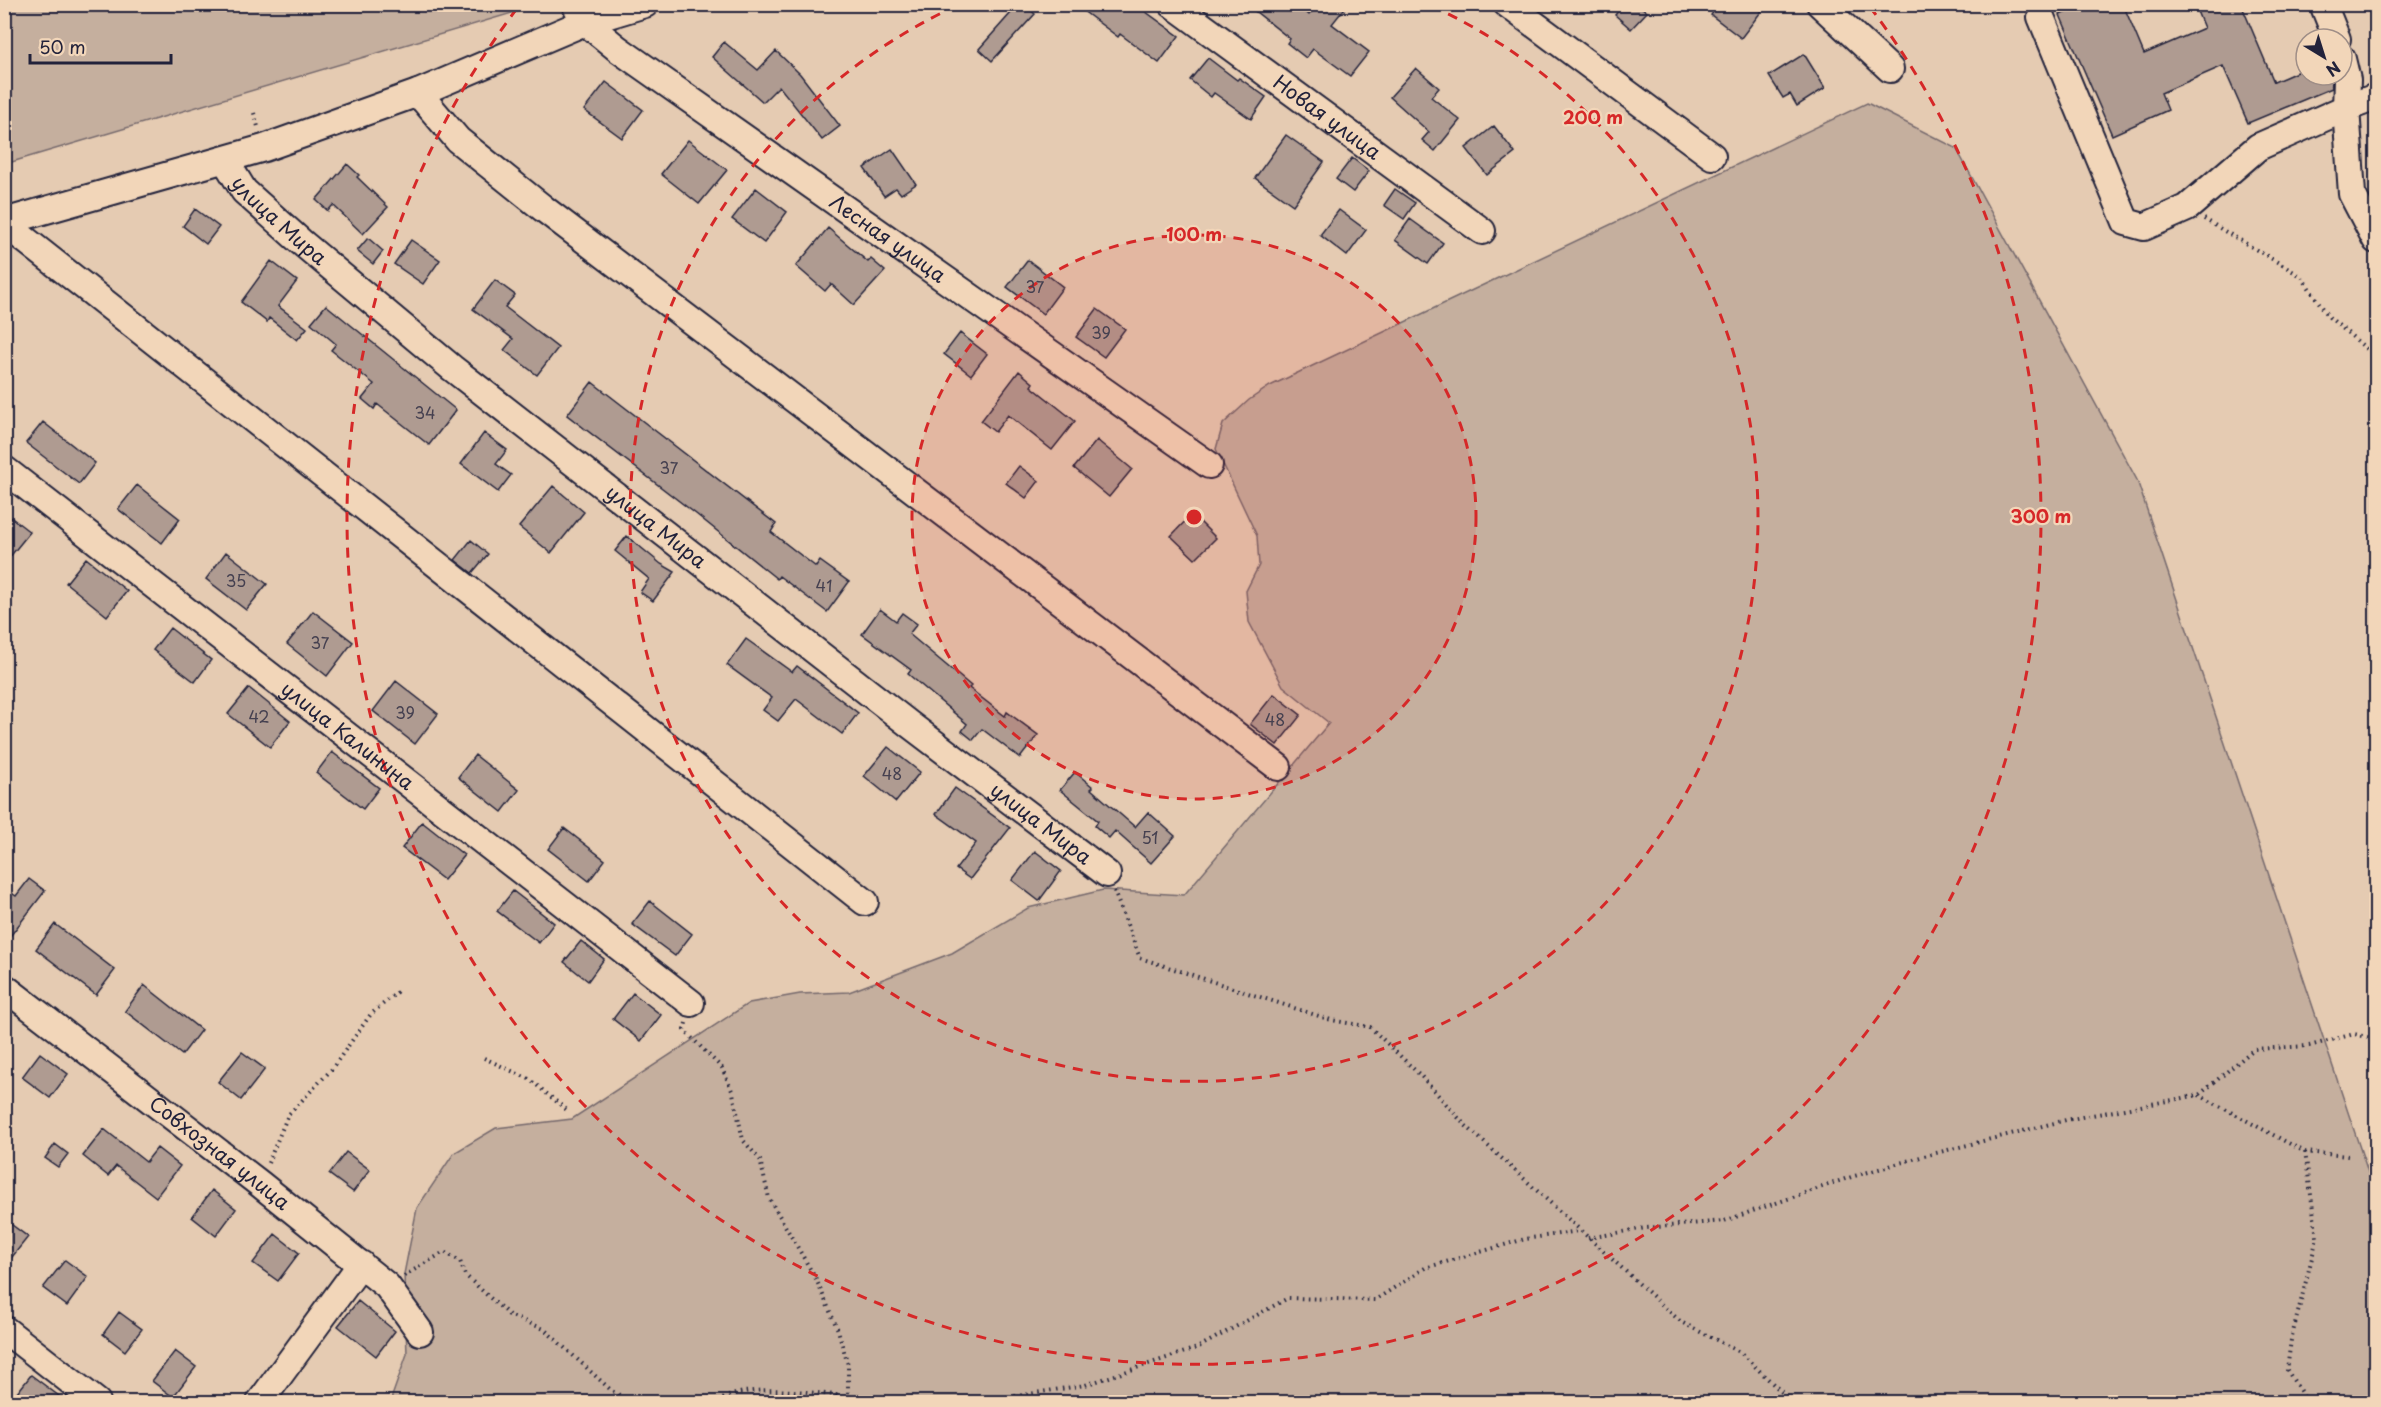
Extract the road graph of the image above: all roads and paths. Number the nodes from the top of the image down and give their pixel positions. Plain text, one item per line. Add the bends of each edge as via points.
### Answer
1 (645, 4) edge
2 (1172, 4) edge
3 (1508, 4) edge
4 (1820, 4) edge
5 (2323, 4) edge
6 (580, 13) edge
7 (2041, 17) dead end
8 (2332, 27) edge
9 (1890, 69) dead end
10 (2347, 87) edge
11 (418, 93) junction
12 (2376, 96) edge
13 (2346, 108) junction
14 (1712, 156) dead end
15 (225, 160) junction
16 (2187, 208) junction
17 (4, 223) edge
18 (1482, 231) dead end
19 (2376, 240) edge
20 (2376, 357) edge
21 (1209, 465) dead end
22 (4, 469) edge
23 (1278, 767) dead end
24 (1107, 874) joint
25 (865, 902) dead end
26 (4, 987) edge
27 (400, 990) dead end
28 (691, 1003) joint
29 (2376, 1039) edge
30 (484, 1058) dead end
31 (2199, 1095) junction
32 (568, 1111) dead end
33 (2305, 1152) junction
34 (2348, 1156) dead end
35 (260, 1184) junction
36 (1579, 1231) junction
37 (1588, 1238) junction
38 (361, 1264) junction
39 (387, 1286) junction
40 (4, 1329) edge
41 (420, 1332) dead end
42 (97, 1402) edge
43 (260, 1402) edge
44 (632, 1402) edge
45 (718, 1402) edge
46 (842, 1402) edge
47 (848, 1402) edge
48 (879, 1402) edge
49 (886, 1402) edge
50 (979, 1402) edge
51 (1792, 1402) edge
52 (2307, 1402) edge

1 - 6 street
2 - 18 street, Новая улица
3 - 14 street
4 - 9 street
5 - 8 street
6 - 11 street
6 - 21 street, Лесная улица via 618,49
7 - 16 street via 2126,222 2144,227
10 - 13 street
11 - 15 street
11 - 23 street via 458,140 544,210
12 - 13 street
13 - 16 street via 2258,147
13 - 19 street via 2352,194
15 - 17 street
15 - 24 street, улица Мира via 244,191 452,368
16 - 20 path via 2301,276 2329,317
17 - 25 street
22 - 28 street, улица Калинина
24 - 36 path via 1140,958 1331,1020 1370,1027 1464,1124
26 - 35 street, Совхозная улица
27 - 35 path via 371,1014 331,1070 288,1115
28 - 47 path via 684,1030 722,1068 733,1093 743,1140 760,1160 769,1198 816,1279 838,1330 848,1365
29 - 31 path via 2354,1034 2309,1046 2254,1049
30 - 32 path via 529,1079
31 - 33 path
31 - 37 path via 2066,1120 1924,1156 1724,1221
33 - 34 path
33 - 52 path via 2317,1238 2287,1370
35 - 38 street, Совхозная улица
36 - 37 path
36 - 50 path via 1525,1239 1425,1268 1375,1300 1288,1298 1197,1348 1085,1385
37 - 51 path via 1681,1322 1740,1352
38 - 39 street, Совхозная улица
38 - 43 street
39 - 41 street, Совхозная улица
39 - 44 path via 444,1252 459,1261 465,1275 509,1315 544,1329 612,1391
40 - 42 street
45 - 46 path via 724,1397 772,1390 836,1395
48 - 49 path

